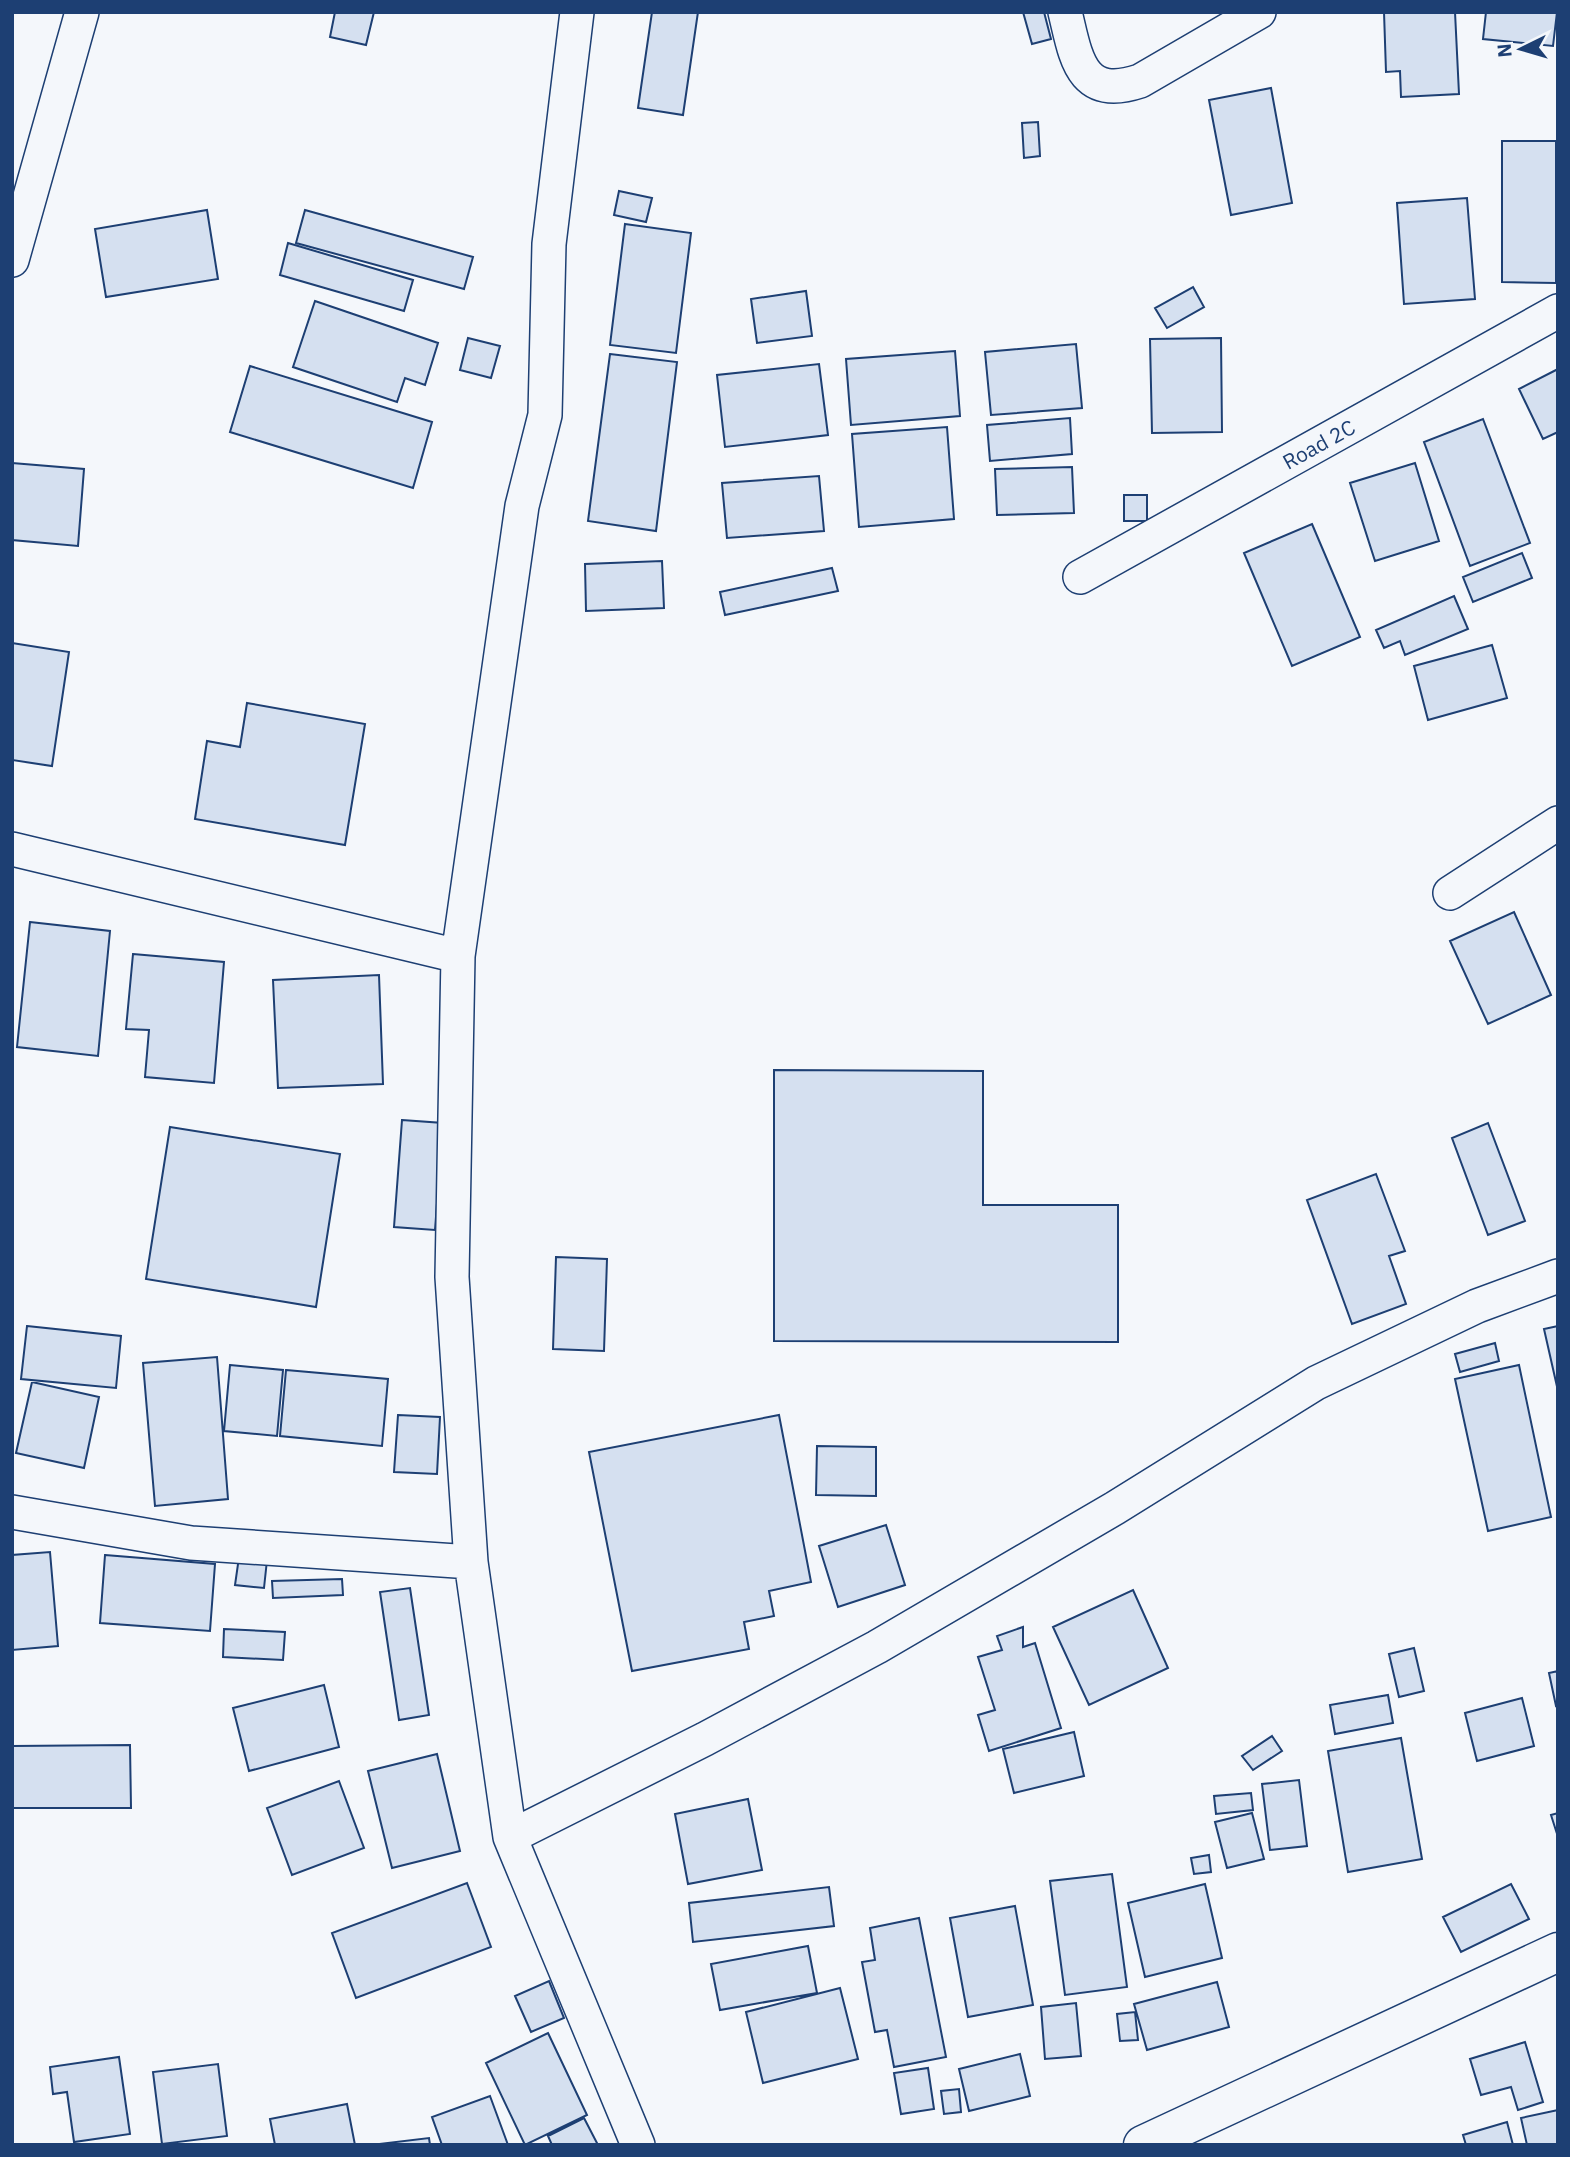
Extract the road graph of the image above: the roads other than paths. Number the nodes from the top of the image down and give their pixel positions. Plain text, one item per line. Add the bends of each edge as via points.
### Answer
1 (82, 12) edge
2 (577, 12) edge
3 (1065, 12) edge
4 (1259, 12) edge
5 (12, 260) edge
6 (1558, 311) edge
7 (1080, 577) dead end
8 (1558, 823) edge
9 (12, 849) edge
10 (1450, 893) dead end
11 (458, 956) junction
12 (1558, 1276) edge
13 (12, 1512) edge
14 (471, 1562) junction
15 (510, 1837) junction
16 (1558, 1952) edge
17 (638, 2145) edge
18 (1143, 2145) edge

1 - 5 street
2 - 11 street via 550,244 545,415 522,506
3 - 4 street via 1077,62 1090,80 1110,86 1140,81
6 - 7 street, Road 2C
8 - 10 street
9 - 11 street
11 - 14 street via 452,1277
12 - 15 street via 1477,1306 1316,1383 1115,1508 877,1647
13 - 14 street via 191,1543
14 - 15 street
15 - 17 street
16 - 18 street

